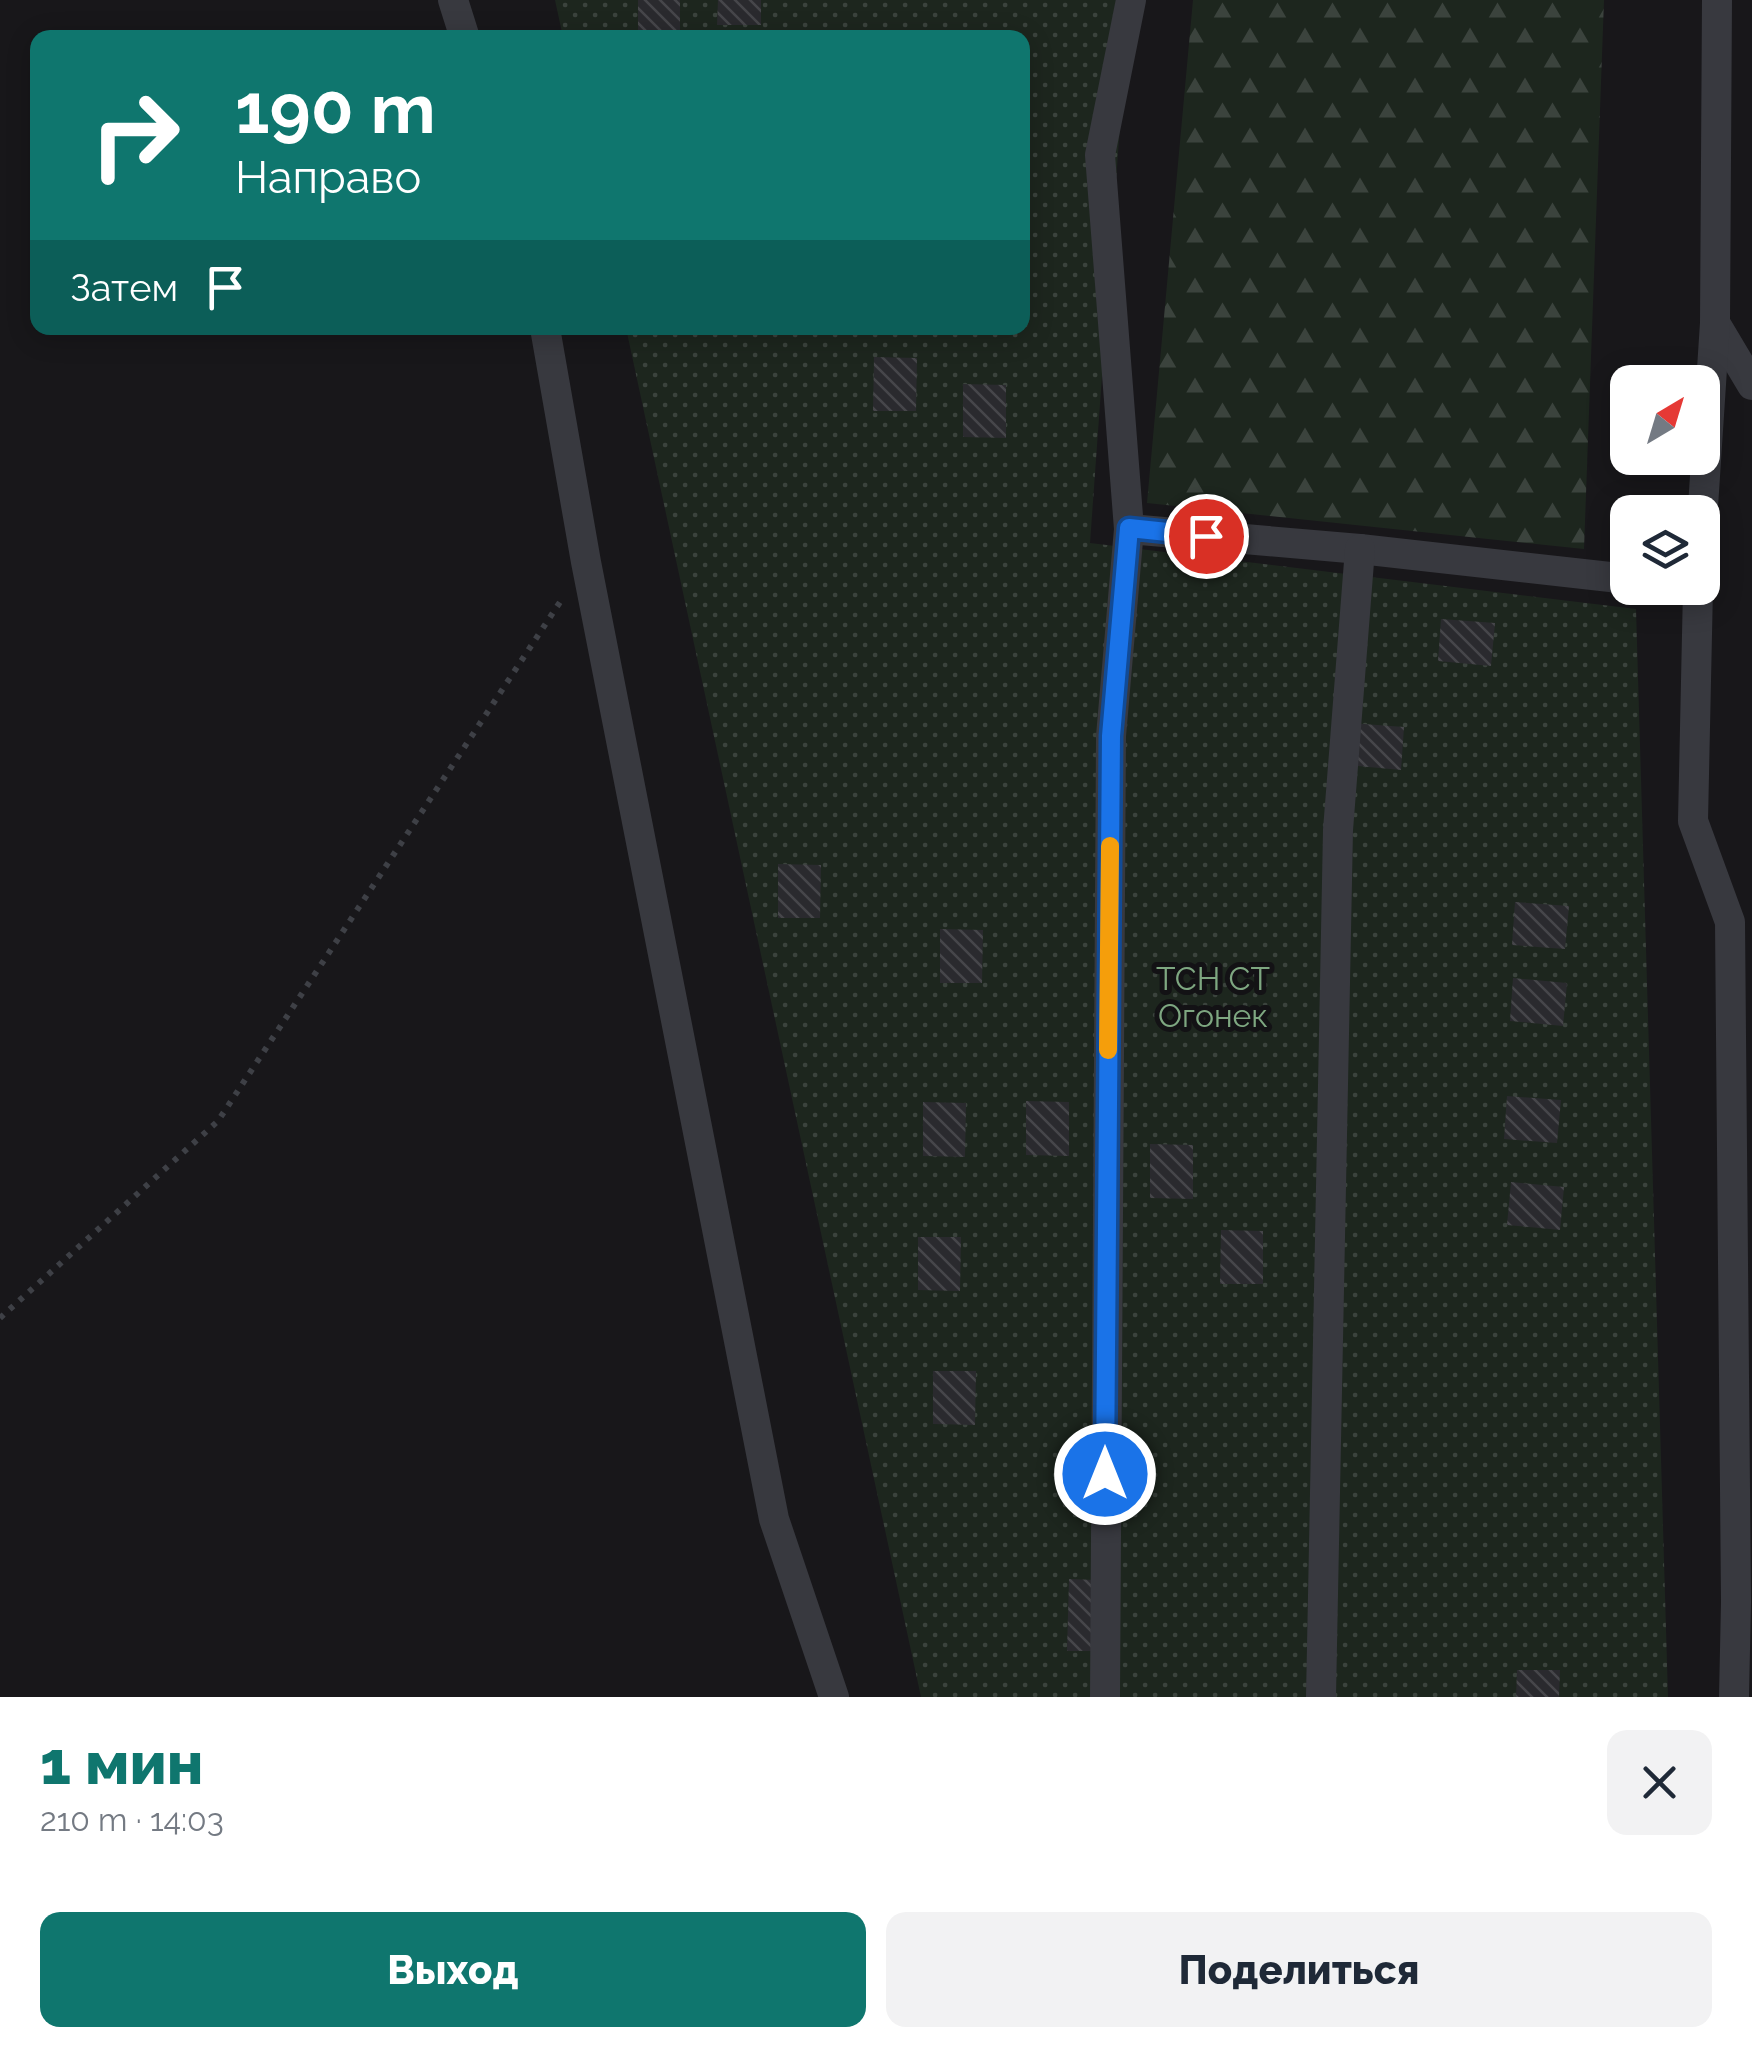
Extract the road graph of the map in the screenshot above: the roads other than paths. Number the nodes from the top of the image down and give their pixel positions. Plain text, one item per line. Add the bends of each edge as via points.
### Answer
1 (452, 0) edge
2 (1131, 0) edge
3 (1718, 0) edge
4 (461, 30) edge
5 (1715, 323) junction
6 (547, 335) edge
7 (1752, 386) edge
8 (1704, 495) edge
9 (1129, 528) junction
10 (1360, 549) junction
11 (1610, 577) edge
12 (1698, 605) edge
13 (1730, 922) junction
14 (1752, 965) edge
15 (834, 1697) edge
16 (1105, 1697) edge
17 (1320, 1697) edge
18 (1734, 1697) edge

1 - 4 street
2 - 9 street via 1100,155
3 - 5 street
5 - 7 street
5 - 8 street
6 - 15 street via 774,1519
9 - 10 street
9 - 16 street via 1111,736
10 - 11 street
10 - 17 street via 1338,830
12 - 13 street via 1693,820
13 - 14 street
13 - 18 street

